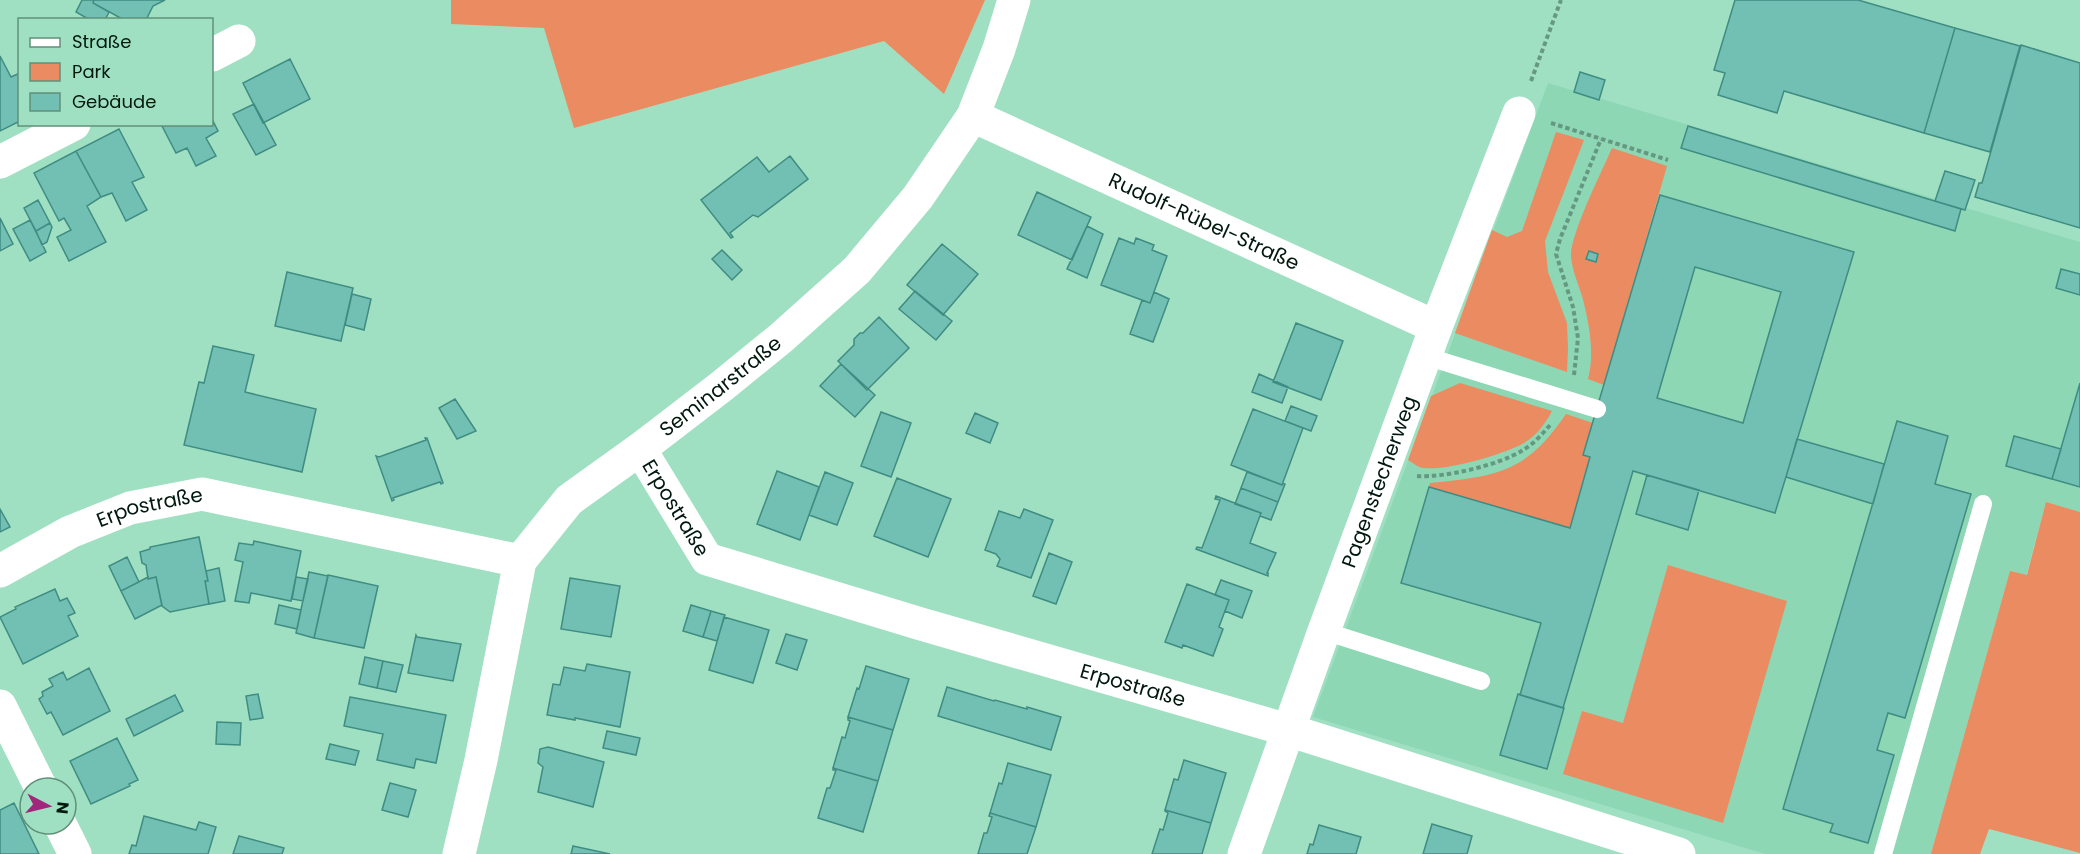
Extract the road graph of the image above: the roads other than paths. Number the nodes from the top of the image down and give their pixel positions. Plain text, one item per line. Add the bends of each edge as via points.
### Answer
1 (1014, 0) edge
2 (1519, 112) road end
3 (973, 116) junction
4 (70, 126) edge
5 (0, 162) edge
6 (1430, 342) junction
7 (1597, 409) dead end
8 (640, 449) junction
9 (1983, 504) dead end
10 (520, 561) junction
11 (0, 571) edge
12 (1324, 630) junction
13 (1481, 681) dead end
14 (0, 706) edge
15 (1288, 730) junction
16 (35, 776) edge
17 (66, 836) edge
18 (75, 854) edge
19 (459, 854) edge
20 (1244, 854) edge
21 (1679, 854) edge
22 (1883, 854) edge

1 - 3 street, Seminarstraße
2 - 6 street, Pagenstecherweg
3 - 6 street, Rudolf-Rübel-Straße
3 - 8 street, Seminarstraße via 918,197 857,270 781,338
4 - 5 street
6 - 7 lane
6 - 12 street, Pagenstecherweg
8 - 10 street, Seminarstraße via 569,500
8 - 15 street, Erpostraße via 707,559
9 - 22 lane
10 - 11 street, Erpostraße via 202,494 130,508 70,532
10 - 19 street, Seminarstraße
12 - 13 lane
12 - 15 street, Pagenstecherweg
14 - 16 street
15 - 20 street, Pagenstecherweg
15 - 21 street, Erpostraße
17 - 18 street

